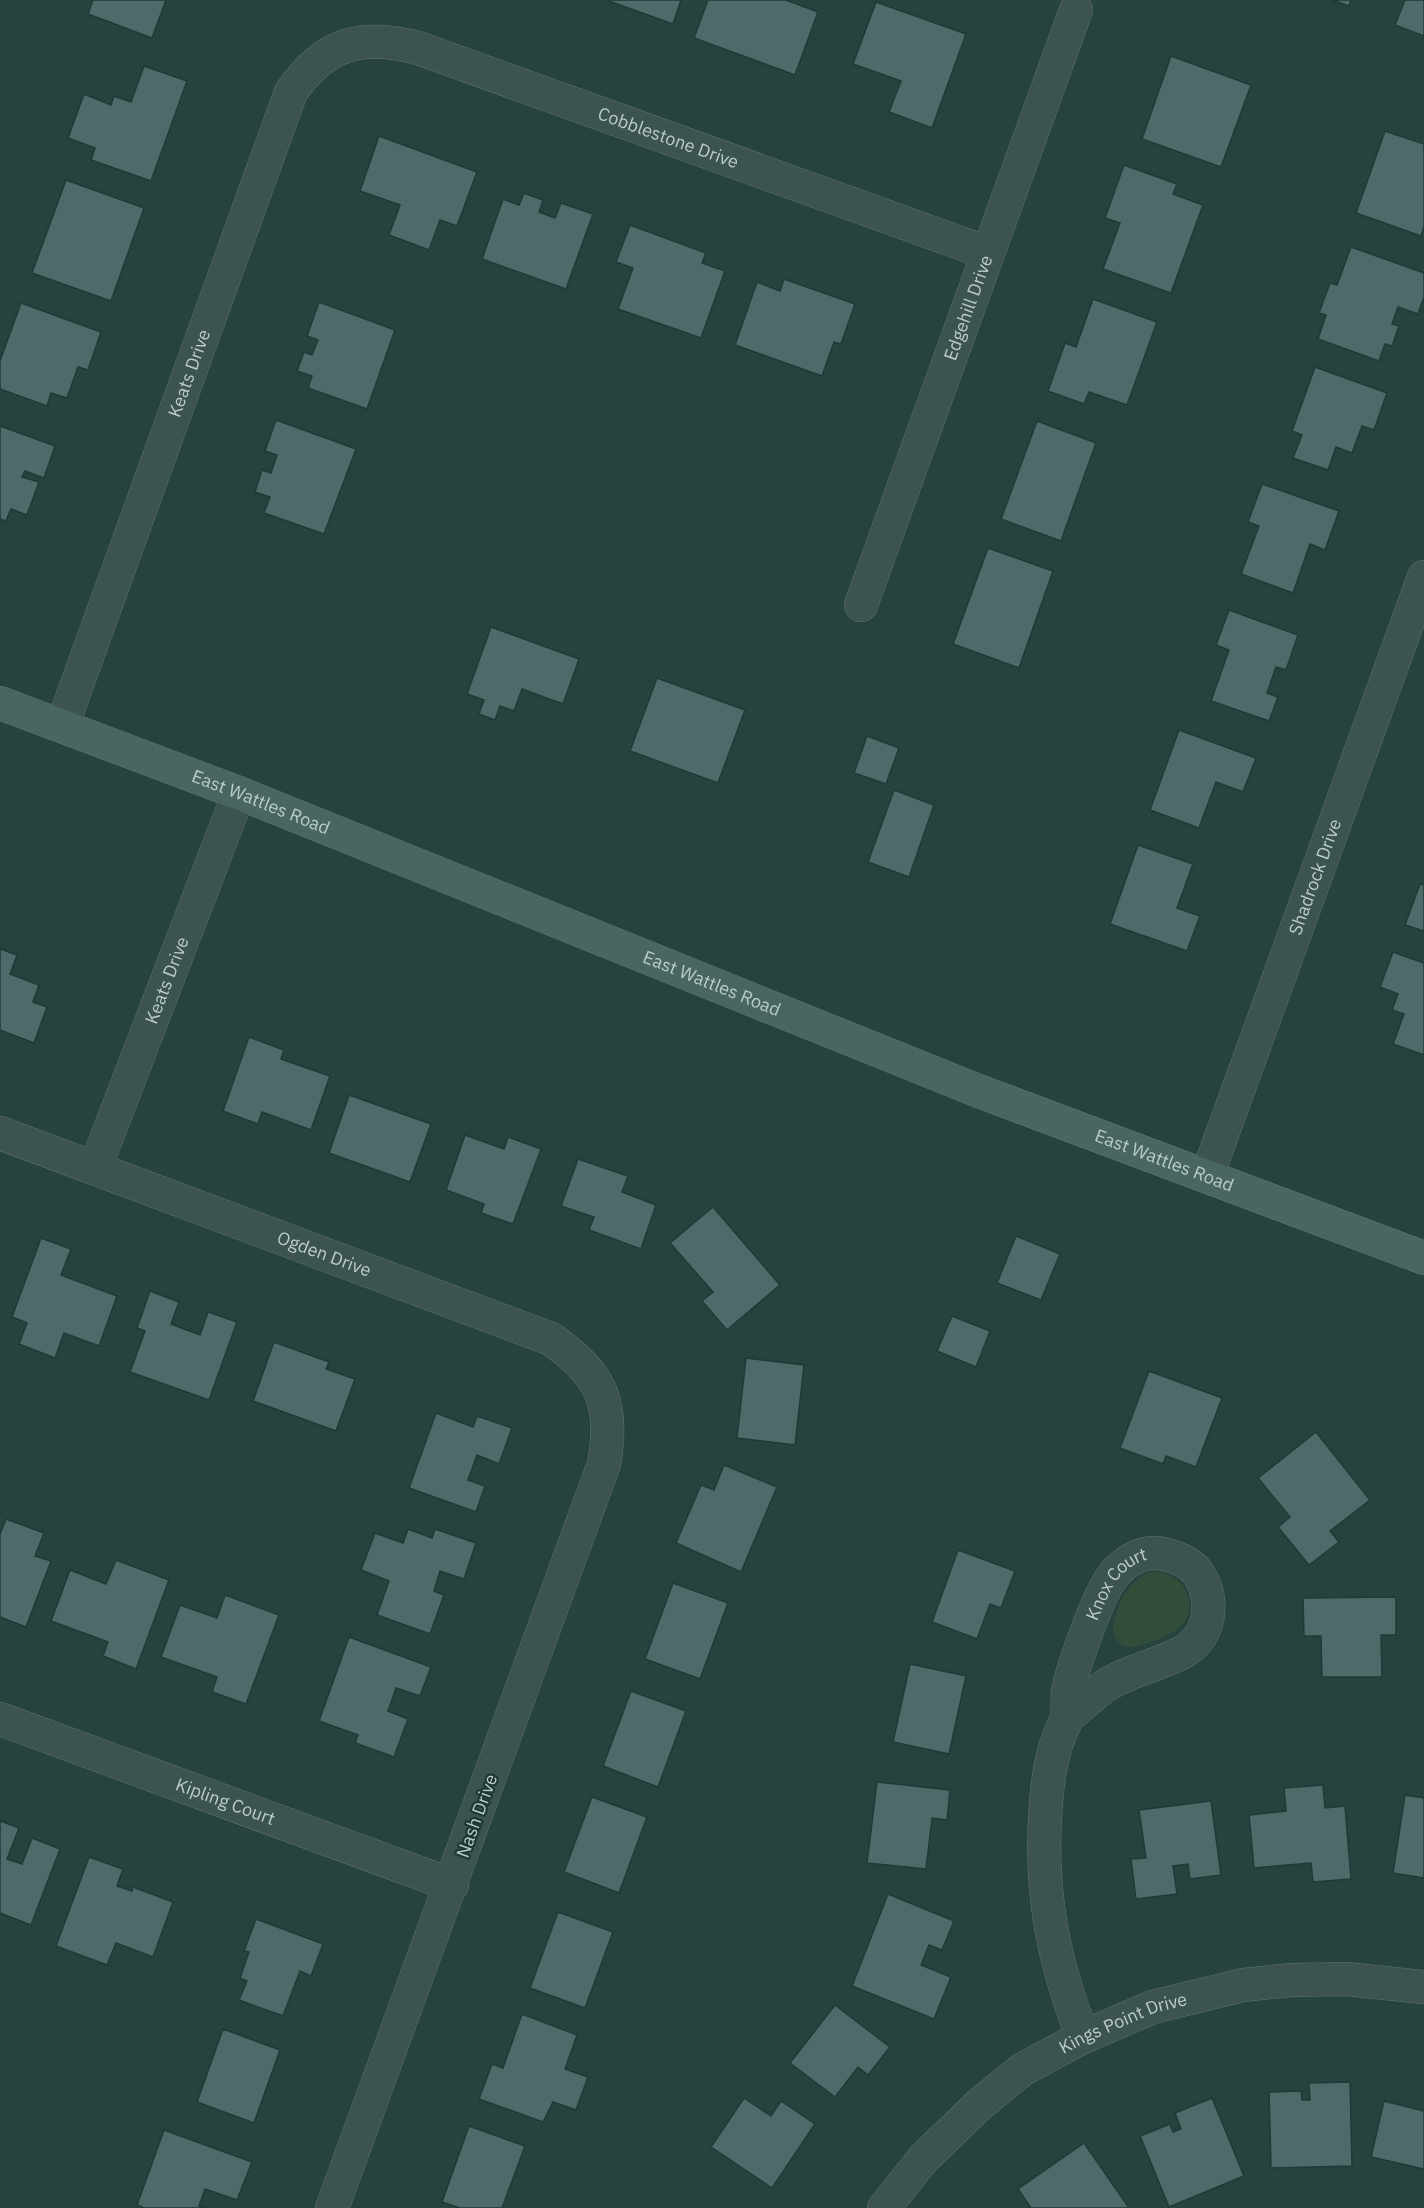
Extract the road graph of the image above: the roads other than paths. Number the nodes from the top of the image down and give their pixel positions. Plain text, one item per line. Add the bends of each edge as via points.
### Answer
1 (1076, 10) dead end
2 (346, 44) joint
3 (988, 253) junction
4 (1424, 578) edge
5 (861, 605) dead end
6 (0, 703) edge
7 (62, 726) junction
8 (239, 793) junction
9 (0, 1133) edge
10 (95, 1168) junction
11 (1207, 1176) junction
12 (1424, 1258) edge
13 (609, 1420) joint
14 (1067, 1718) junction
15 (0, 1719) edge
16 (452, 1885) junction
17 (1424, 1987) edge
18 (1083, 2037) junction
19 (332, 2208) edge
20 (884, 2208) edge

1 - 3 street, Edgehill Drive
2 - 3 street, Cobblestone Drive via 372,40 418,48
2 - 7 street, Keats Drive via 306,70 291,92
3 - 5 street, Edgehill Drive
4 - 11 street, Shadrock Drive
6 - 7 main road, East Wattles Road
7 - 8 main road, East Wattles Road
8 - 10 street, Keats Drive
8 - 11 main road, East Wattles Road via 976,1090
9 - 10 street, Ogden Drive
10 - 13 street, Ogden Drive via 550,1340 574,1355 593,1376
11 - 12 main road, East Wattles Road
13 - 16 street, Nash Drive via 604,1464
14 - 14 street, Knox Court via 1107,1684 1183,1652 1194,1643 1205,1626 1209,1608 1206,1586 1194,1568 1159,1553 1142,1554 1111,1578 1077,1659 1068,1691
14 - 18 street, Knox Court via 1048,1780 1043,1840 1045,1892 1060,1976
15 - 16 street, Kipling Court
16 - 19 street, Nash Drive
17 - 18 street, Kings Point Drive via 1346,1979 1243,1985 1153,2007
18 - 20 street, Kings Point Drive via 1023,2069 980,2104 923,2159

